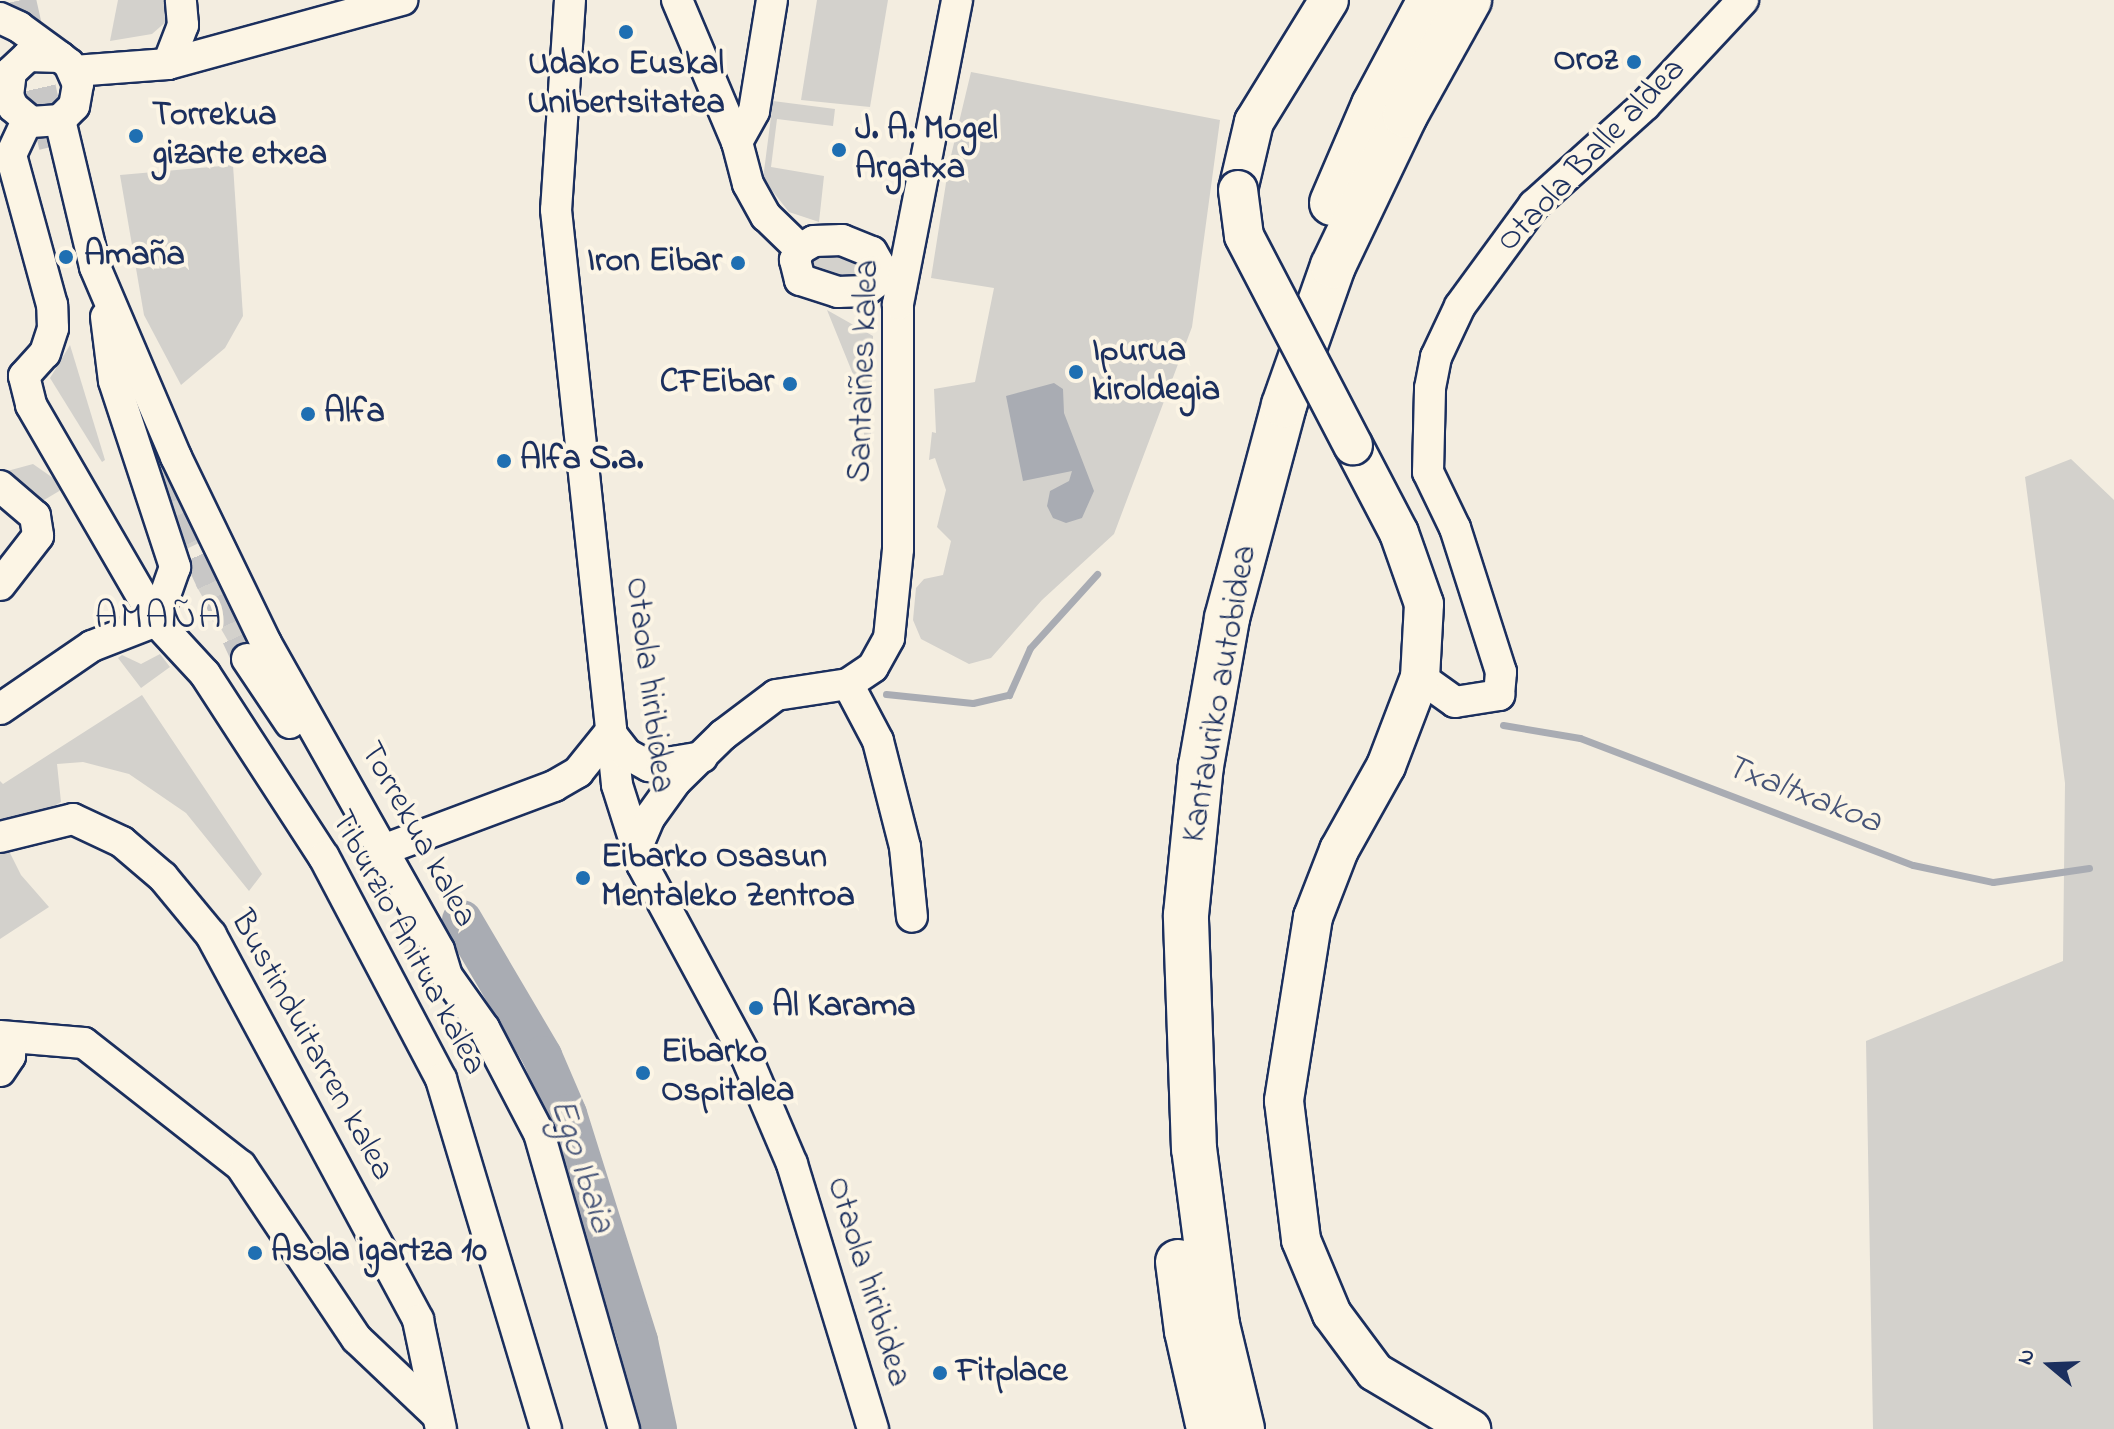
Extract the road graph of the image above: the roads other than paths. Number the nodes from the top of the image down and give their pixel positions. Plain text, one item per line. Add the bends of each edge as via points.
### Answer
1 (181, 0) edge
2 (402, 0) edge
3 (677, 0) edge
4 (772, 0) edge
5 (957, 0) edge
6 (1329, 0) edge
7 (1430, 0) edge
8 (1469, 0) edge
9 (1743, 0) edge
10 (564, 9) edge
11 (0, 18) edge
12 (0, 44) edge
13 (761, 62) junction
14 (67, 64) junction
15 (168, 64) junction
16 (703, 64) junction
17 (9, 79) junction
18 (27, 120) junction
19 (60, 120) junction
20 (737, 142) junction
21 (914, 202) junction
22 (800, 249) junction
23 (874, 266) junction
24 (103, 290) junction
25 (898, 304) junction
26 (12, 374) edge
27 (0, 486) edge
28 (0, 585) edge
29 (156, 621) junction
30 (247, 659) tunnel mouth
31 (1420, 677) junction
32 (848, 684) junction
33 (0, 709) edge
34 (611, 733) junction
35 (704, 756) junction
36 (676, 781) junction
37 (554, 786) junction
38 (618, 789) junction
39 (0, 837) edge
40 (637, 847) junction
41 (383, 850) junction
42 (912, 917) dead end
43 (447, 976) junction
44 (5, 1037) edge
45 (0, 1071) edge
46 (418, 1320) junction
47 (388, 1364) junction
48 (438, 1421) edge
49 (546, 1429) edge
50 (624, 1429) edge
51 (873, 1429) edge
52 (1209, 1429) edge
53 (1242, 1429) edge
54 (1471, 1429) edge

1 - 15 street via 183,25
2 - 15 street
3 - 16 street
4 - 13 street
5 - 21 street, Santaiñes kalea
6 - 31 main road, bridge via 1254,122 1238,190 1244,236 1399,533 1424,604
7 - 52 highway, Kantauriko autobidea via 1368,119 1259,393 1200,611 1172,764 1158,914 1165,1152 1187,1331
8 - 53 highway, Kantauriko autobidea via 1405,115 1333,266 1284,405 1227,618 1201,766 1186,915 1194,1149 1217,1325
9 - 31 street, Otaola Balle aldea via 1645,105 1534,205 1460,306 1436,357 1430,388 1428,472 1455,528 1501,672 1499,695 1455,702
10 - 34 street, Otaola hiribidea via 556,210
11 - 14 street
12 - 17 street
13 - 16 street via 750,73 734,77
13 - 20 street via 754,111
14 - 15 street
14 - 17 street via 28,56
14 - 19 street via 78,95
16 - 20 street
17 - 18 street via 13,107
18 - 19 street
18 - 26 street via 11,155 52,305 45,353
19 - 24 street
20 - 22 street via 748,184 766,216
21 - 23 street
21 - 25 street, Santaiñes kalea
22 - 23 street via 830,239
22 - 23 street via 795,270 812,286 855,293
23 - 25 street
24 - 29 street via 114,381 175,567
24 - 41 street, Torrekua kalea via 266,643
25 - 32 street, Santaiñes kalea via 898,549 889,638 873,667
26 - 29 street, Tiburzio Anitua kalea
27 - 28 street via 35,516 38,536
29 - 33 street via 92,646
29 - 49 street, Tiburzio Anitua kalea via 205,674 324,857 441,1079
30 - 43 street
31 - 54 main road via 1386,766 1339,850 1313,917 1284,1101 1301,1240 1332,1314 1375,1372
32 - 35 street via 776,695
32 - 42 street via 878,741 905,847
34 - 35 street via 627,754 649,766
34 - 37 street via 587,764
34 - 38 street, Otaola hiribidea
35 - 36 street
36 - 38 street
36 - 40 street via 650,817
37 - 38 street via 579,783
37 - 41 street
38 - 40 street, Otaola hiribidea
39 - 46 street, Bustinduitarren kalea via 73,819 122,842 163,877 211,935
40 - 51 street, Otaola hiribidea via 746,1056 792,1164
41 - 43 street, Torrekua kalea via 439,950
43 - 50 street, Torrekua kalea via 484,1028 539,1133
44 - 45 street via 10,1056
44 - 47 street via 84,1043 241,1166 357,1339
46 - 47 street via 407,1353
46 - 48 street, Bustinduitarren kalea
47 - 48 street

